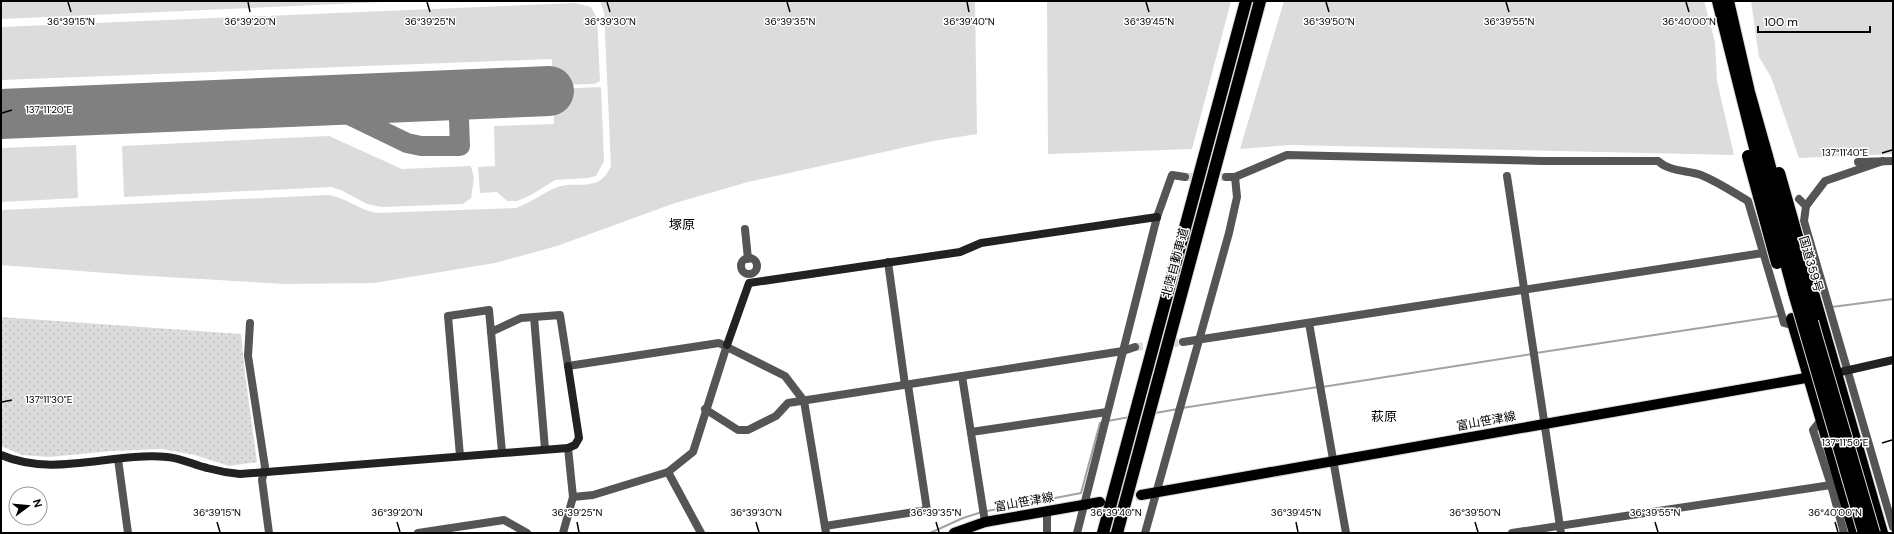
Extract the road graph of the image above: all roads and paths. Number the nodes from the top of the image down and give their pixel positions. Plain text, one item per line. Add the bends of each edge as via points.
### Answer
1 (1246, 1) edge
2 (1260, 1) edge
3 (1718, 1) edge
4 (1728, 1) edge
5 (1731, 51) junction
6 (1743, 63) junction
7 (1883, 161) junction
8 (1893, 161) edge
9 (1858, 162) dead end
10 (1507, 176) dead end
11 (1185, 177) tunnel mouth
12 (1226, 177) tunnel mouth
13 (1235, 177) junction
14 (1799, 199) dead end
15 (1806, 206) junction
16 (1157, 216) junction
17 (745, 228) dead end
18 (1763, 253) junction
19 (888, 262) junction
20 (751, 283) junction
21 (1524, 290) junction
22 (534, 317) junction
23 (1794, 322) junction
24 (250, 323) dead end
25 (1310, 323) junction
26 (491, 332) junction
27 (1198, 340) junction
28 (1183, 342) tunnel mouth
29 (727, 345) junction
30 (1135, 347) tunnel mouth
31 (1123, 352) junction
32 (1893, 360) edge
33 (568, 366) junction
34 (1841, 371) junction
35 (962, 376) junction
36 (1810, 377) junction
37 (906, 385) junction
38 (804, 401) junction
39 (705, 409) junction
40 (1107, 412) junction
41 (1822, 419) junction
42 (1543, 424) junction
43 (971, 432) junction
44 (568, 448) junction
45 (545, 449) junction
46 (502, 452) junction
47 (1, 455) edge
48 (460, 456) junction
49 (118, 459) junction
50 (1334, 460) junction
51 (668, 472) junction
52 (264, 473) junction
53 (1831, 485) junction
54 (1156, 492) junction
55 (1141, 495) tunnel mouth
56 (573, 497) junction
57 (1100, 502) tunnel mouth
58 (1084, 504) junction
59 (1047, 511) junction
60 (985, 522) junction
61 (1892, 523) edge
62 (1560, 529) edge
63 (826, 530) edge
64 (128, 533) edge
65 (269, 533) edge
66 (418, 533) edge
67 (527, 533) edge
68 (563, 533) edge
69 (702, 533) edge
70 (954, 533) edge
71 (1047, 533) edge
72 (1076, 533) edge
73 (1103, 533) edge
74 (1117, 533) edge
75 (1146, 533) edge
76 (1346, 533) edge
77 (1512, 533) edge
78 (1844, 533) edge
79 (1855, 533) edge
80 (1864, 533) edge
81 (1874, 533) edge
82 (1882, 533) edge

1 - 73 highway, 北陸自動車道
2 - 74 highway, 北陸自動車道
3 - 5 highway, 国道359号
4 - 6 highway, 国道359号
5 - 23 highway, bridge via 1729,70 1752,173
5 - 80 highway, 国道359号, bridge via 1794,293
6 - 34 highway, bridge via 1775,156 1819,314
6 - 81 highway, 国道359号, bridge via 1783,218
7 - 8 street
7 - 9 street
7 - 15 street via 1825,181
10 - 21 street
11 - 16 street via 1172,175
12 - 13 street
13 - 18 street via 1287,155 1658,161 1664,167 1699,174 1748,201
13 - 27 street via 1237,197 1229,233
14 - 15 street
15 - 34 street via 1804,221
16 - 19 street via 981,243 960,252
16 - 31 street
17 - 20 street via 748,259 755,261 757,266 756,271 750,274
18 - 21 street
18 - 23 street via 1784,323
19 - 20 street
19 - 37 street
20 - 29 street via 748,283
21 - 25 street
21 - 42 street
22 - 26 street via 521,318
22 - 33 street via 560,315
22 - 45 street
23 - 36 highway
24 - 52 street via 248,356
25 - 27 street
25 - 50 street
26 - 46 street
26 - 48 street via 490,310 448,316
27 - 28 street
27 - 54 street
29 - 33 street via 719,343
29 - 38 street via 785,376
29 - 39 street
30 - 31 street
31 - 35 street
31 - 40 street
32 - 34 street
33 - 44 street via 579,438 575,445
34 - 36 main road, 富山笹津線
34 - 61 street
34 - 82 highway
35 - 37 street
35 - 43 street
36 - 41 highway
36 - 42 main road, 富山笹津線
37 - 38 street
37 - 63 street via 927,510
38 - 39 street via 788,403 776,416 748,430 738,430
38 - 63 street
39 - 51 street via 693,452
40 - 43 street
40 - 58 street
41 - 53 street via 1814,430
41 - 79 highway
42 - 50 main road, 富山笹津線
42 - 62 street
43 - 60 street
44 - 45 street
44 - 56 street
45 - 46 street
46 - 48 street
47 - 49 street via 40,465
48 - 52 street
49 - 52 street via 166,457 223,472
49 - 64 street
50 - 54 main road, 富山笹津線
50 - 76 street
51 - 56 street via 593,495
51 - 69 street
52 - 65 street via 262,480
53 - 62 street
53 - 78 street
54 - 55 main road, 富山笹津線
54 - 75 street
56 - 68 street
57 - 58 main road, 富山笹津線
58 - 59 main road, 富山笹津線
58 - 72 street
59 - 60 main road, 富山笹津線
59 - 71 street
60 - 70 main road, 富山笹津線
62 - 77 street
66 - 67 street via 504,520

